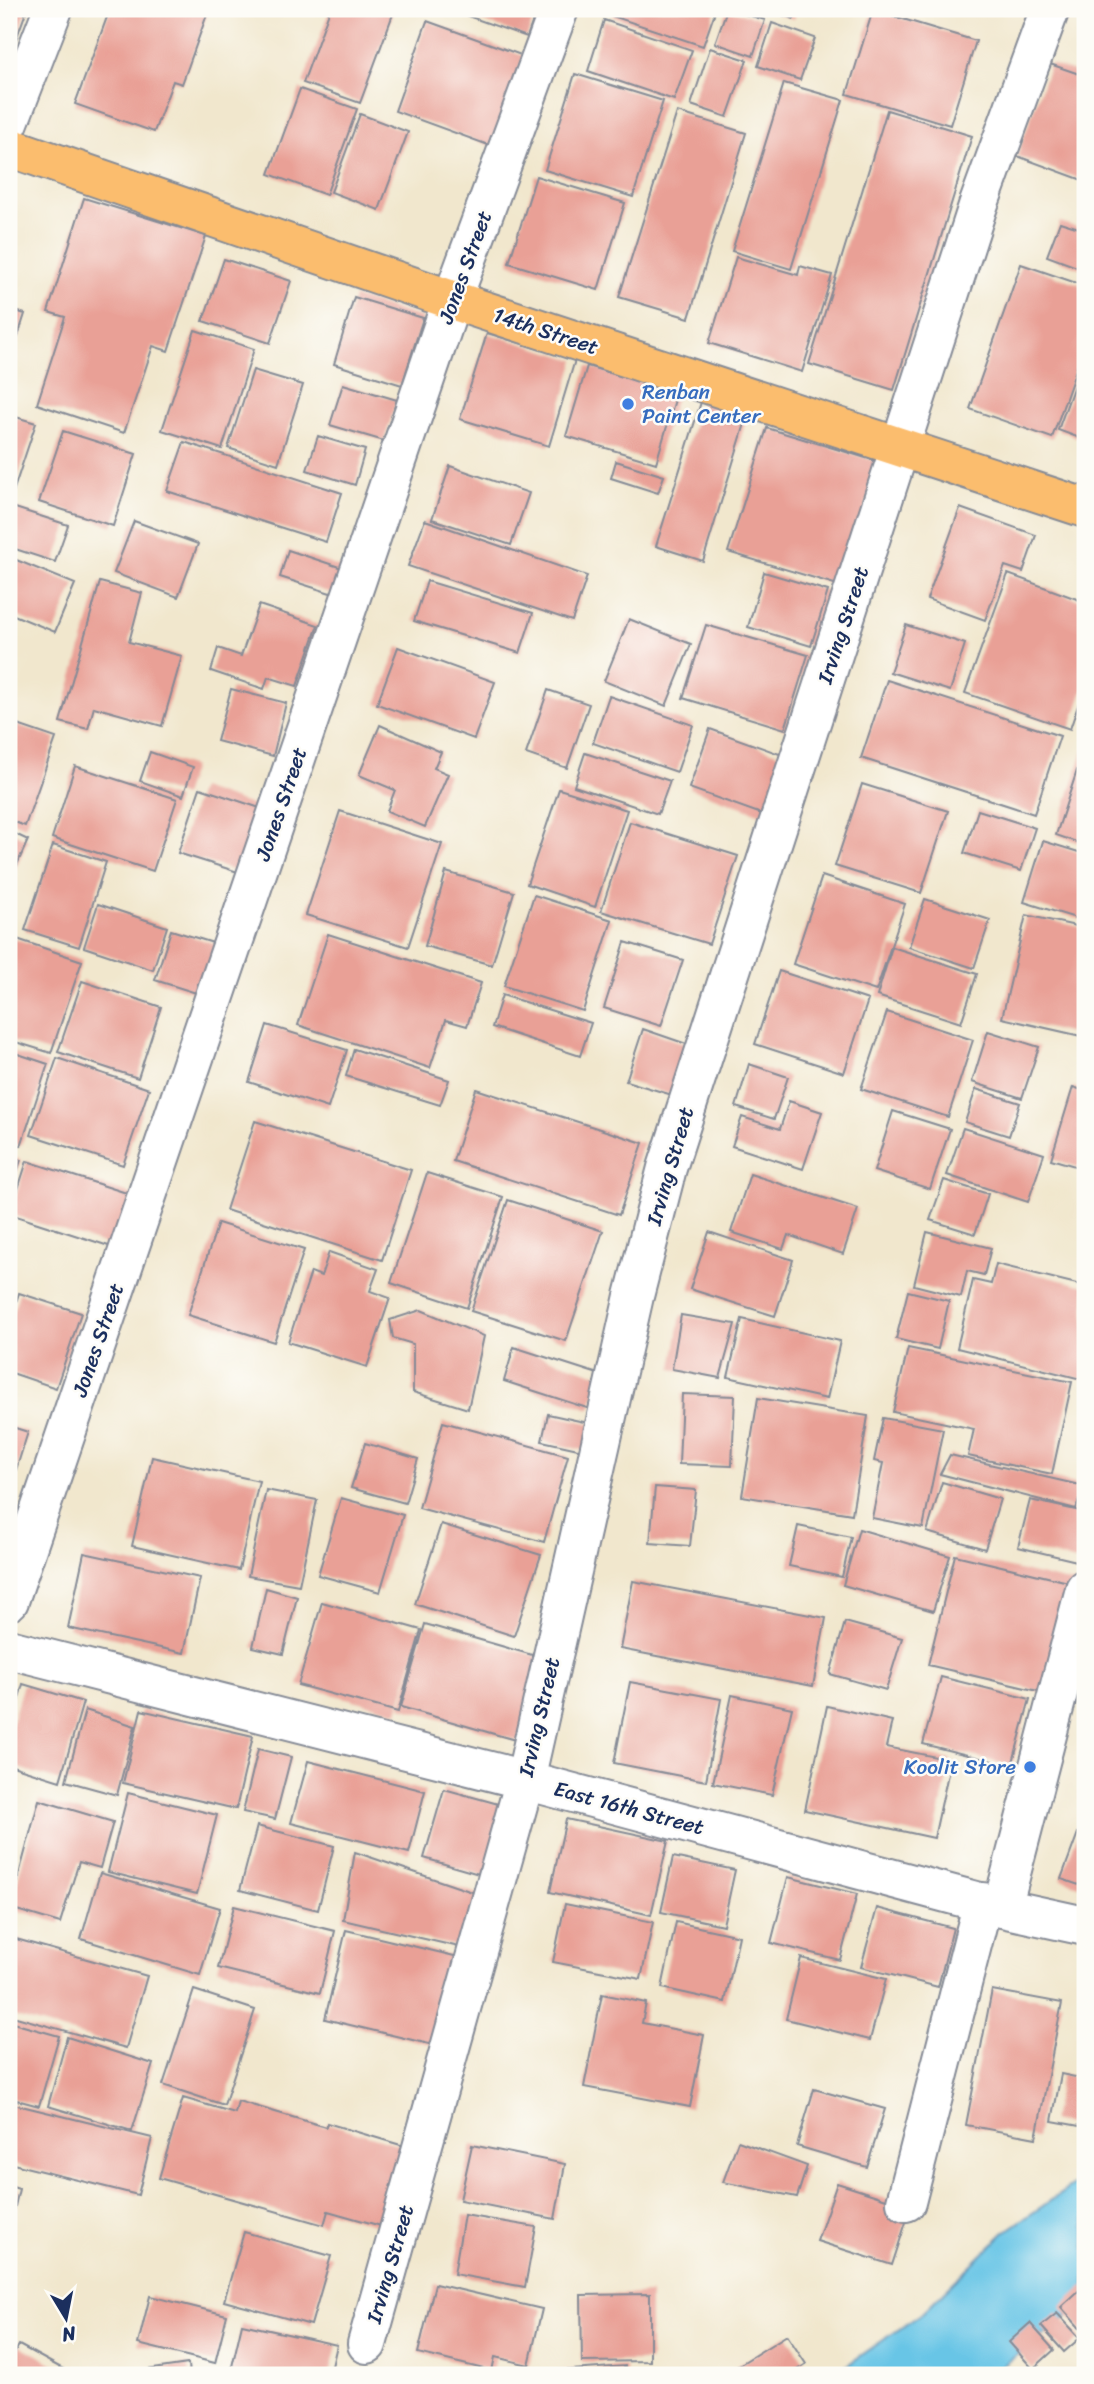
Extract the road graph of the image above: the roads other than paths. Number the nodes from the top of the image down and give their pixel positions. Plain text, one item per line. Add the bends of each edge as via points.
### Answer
1 (53, 9) edge
2 (559, 9) edge
3 (1050, 9) edge
4 (9, 122) edge
5 (9, 146) edge
6 (452, 300) junction
7 (900, 447) junction
8 (1085, 508) edge
9 (1085, 1589) edge
10 (9, 1601) edge
11 (9, 1649) edge
12 (525, 1780) junction
13 (993, 1905) junction
14 (1085, 1926) edge
15 (906, 2202) dead end
16 (367, 2344) dead end

1 - 4 street
2 - 6 street, Jones Street
3 - 7 street, Irving Street via 978,206
5 - 6 main road, 14th Street
6 - 7 main road, 14th Street
6 - 10 street, Jones Street
7 - 8 main road, 14th Street
7 - 12 street, Irving Street via 667,1168
9 - 13 street
11 - 12 street, East 16th Street
12 - 13 street, East 16th Street
12 - 16 street, Irving Street
13 - 14 street, East 16th Street
13 - 15 street

